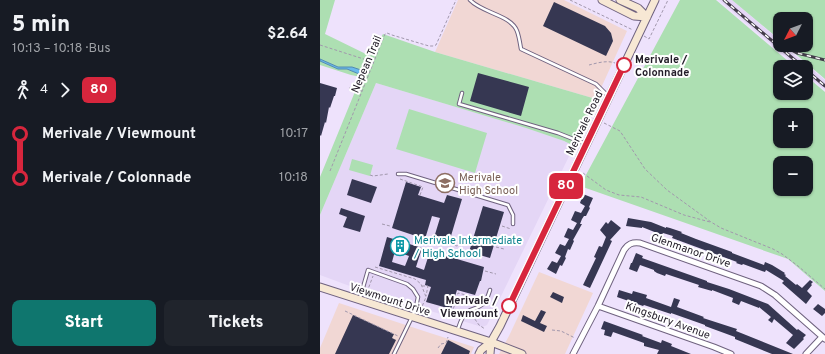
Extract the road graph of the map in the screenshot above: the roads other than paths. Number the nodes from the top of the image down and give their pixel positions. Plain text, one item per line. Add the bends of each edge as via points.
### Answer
1 (470, 0) edge
2 (602, 0) edge
3 (620, 0) edge
4 (655, 0) edge
5 (647, 17) junction
6 (462, 93) dead end
7 (609, 97) junction
8 (586, 144) junction
9 (398, 174) dead end
10 (513, 224) dead end
11 (320, 287) edge
12 (490, 290) dead end
13 (359, 300) junction
14 (598, 306) junction
15 (412, 317) junction
16 (457, 332) junction
17 (824, 338) edge
18 (491, 342) junction
19 (394, 354) edge
20 (479, 354) edge
21 (490, 354) edge
22 (522, 354) edge
23 (573, 354) edge
24 (731, 354) edge
25 (806, 354) edge

1 - 7 lane via 511,22 517,30 521,49 596,84
2 - 5 main road via 634,16
3 - 5 main road via 638,8
4 - 5 main road, Merivale Road
5 - 7 main road, Merivale Road
6 - 8 lane via 459,104 558,133
7 - 8 main road, Merivale Road
8 - 18 main road, Merivale Road
9 - 10 lane via 406,174 508,205 513,215
11 - 13 main road, Viewmount Drive
12 - 16 lane via 487,300 479,307 466,312
13 - 15 main road, Viewmount Drive
13 - 15 lane via 368,270 407,284 413,289 418,297
14 - 17 street, Glenmanor Drive via 624,250 633,242 761,286
14 - 23 street, Glenmanor Drive
14 - 24 street, Kingsbury Avenue
15 - 16 main road, Viewmount Drive
15 - 19 lane
16 - 18 main road, Viewmount Drive
17 - 25 street
18 - 20 main road, Merivale Road
18 - 21 main road, Merivale Road
18 - 22 main road, Viewmount Drive

